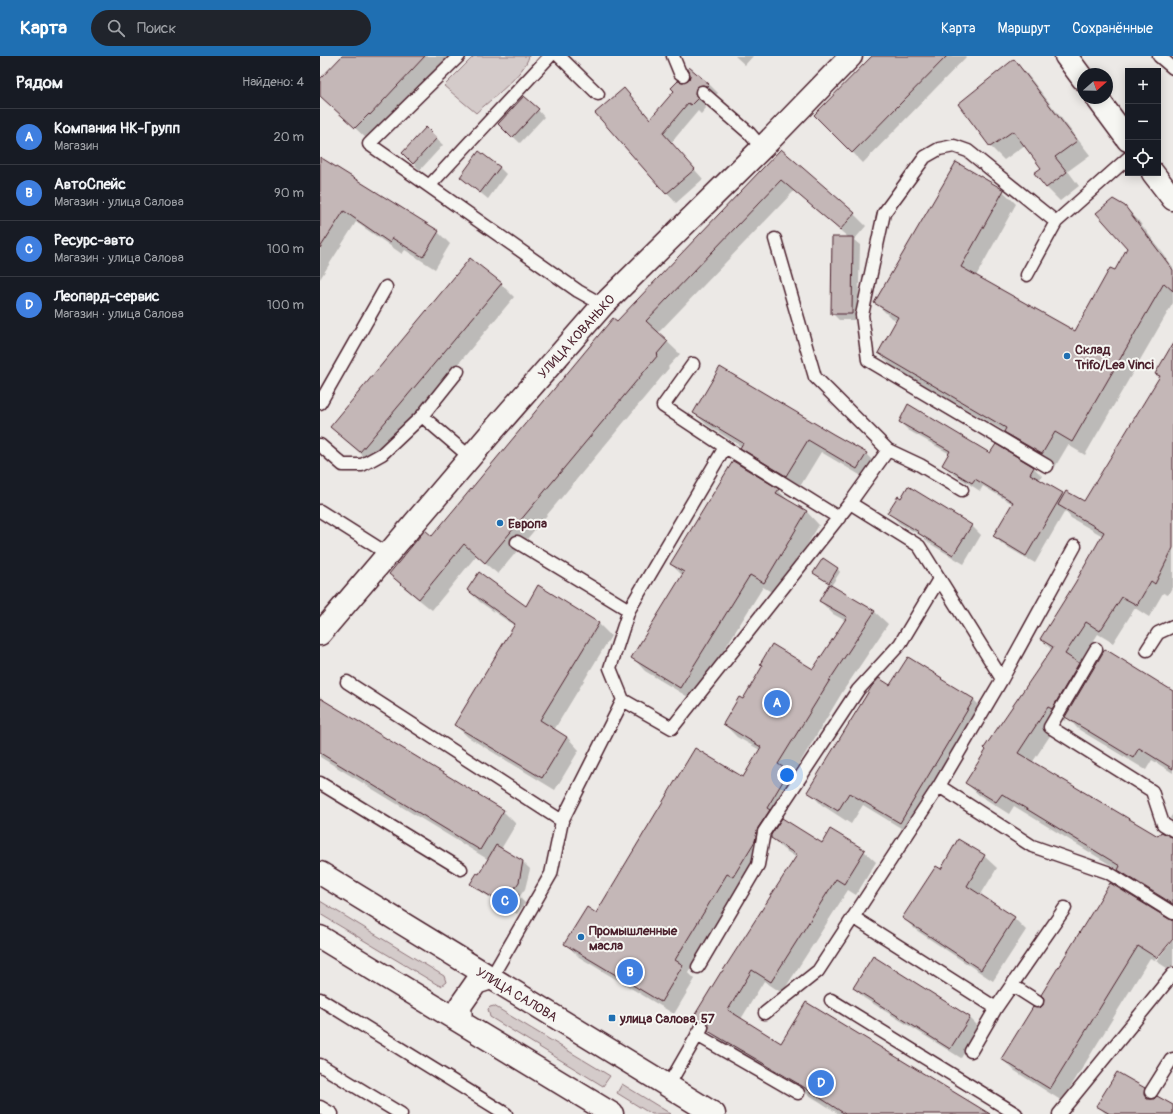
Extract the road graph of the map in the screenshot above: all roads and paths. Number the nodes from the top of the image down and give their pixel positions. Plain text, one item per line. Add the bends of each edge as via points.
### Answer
1 (459, 56) edge
2 (550, 56) edge
3 (559, 56) edge
4 (673, 56) edge
5 (851, 56) edge
6 (1159, 56) edge
7 (1068, 57) edge
8 (1173, 68) edge
9 (1077, 70) edge
10 (683, 75) dead end
11 (702, 92) dead end
12 (598, 94) dead end
13 (1101, 104) edge
14 (1125, 136) edge
15 (762, 148) junction
16 (1125, 161) edge
17 (1155, 176) edge
18 (429, 186) junction
19 (1173, 199) edge
20 (1056, 222) junction
21 (775, 239) dead end
22 (1027, 275) dead end
23 (386, 287) dead end
24 (602, 305) junction
25 (693, 364) dead end
26 (458, 371) dead end
27 (320, 403) edge
28 (422, 416) junction
29 (320, 445) edge
30 (725, 447) junction
31 (888, 450) junction
32 (470, 457) junction
33 (1047, 466) dead end
34 (962, 490) dead end
35 (850, 503) junction
36 (320, 511) edge
37 (839, 518) junction
38 (518, 542) dead end
39 (1075, 546) dead end
40 (388, 554) junction
41 (939, 579) junction
42 (629, 610) junction
43 (1173, 626) edge
44 (320, 634) edge
45 (1096, 649) dead end
46 (1147, 650) dead end
47 (1002, 680) junction
48 (347, 682) dead end
49 (623, 700) junction
50 (320, 783) edge
51 (940, 786) junction
52 (562, 821) junction
53 (1173, 830) edge
54 (461, 869) dead end
55 (320, 873) edge
56 (1065, 908) dead end
57 (1173, 913) edge
58 (853, 917) junction
59 (320, 937) edge
60 (698, 967) dead end
61 (1173, 974) edge
62 (491, 978) junction
63 (1012, 985) junction
64 (320, 998) edge
65 (831, 1000) dead end
66 (1037, 1001) dead end
67 (996, 1008) junction
68 (765, 1013) dead end
69 (461, 1022) junction
70 (971, 1051) dead end
71 (1173, 1059) edge
72 (320, 1065) edge
73 (668, 1086) junction
74 (1151, 1092) dead end
75 (798, 1093) dead end
76 (320, 1107) edge
77 (332, 1114) edge
78 (401, 1114) edge
79 (506, 1114) edge
80 (612, 1114) edge
81 (714, 1114) edge
82 (1016, 1114) edge
83 (1059, 1114) edge

1 - 18 lane via 369,144
2 - 18 lane
3 - 12 lane
4 - 10 lane
5 - 15 street, УЛИЦА КОВАНЬКО
6 - 8 lane
7 - 9 street
11 - 15 lane via 749,133
13 - 14 street
15 - 24 street, УЛИЦА КОВАНЬКО
16 - 20 lane
17 - 19 street
18 - 24 lane via 578,291
20 - 22 lane
20 - 33 lane via 968,151 954,146 938,148 924,157 884,213 862,316 868,360
21 - 31 lane via 815,377
23 - 27 lane
24 - 32 street, УЛИЦА КОВАНЬКО
25 - 30 lane via 663,406
26 - 28 lane
28 - 29 lane via 382,454 362,465 343,465
28 - 32 lane
30 - 37 lane
30 - 42 lane
31 - 34 lane via 920,465
31 - 35 lane
32 - 40 street, УЛИЦА КОВАНЬКО
35 - 37 lane
35 - 41 lane via 919,546
36 - 40 lane
37 - 49 lane via 672,728
38 - 42 lane
39 - 47 lane
40 - 44 street, УЛИЦА КОВАНЬКО
41 - 47 lane
41 - 60 lane via 900,644 858,690 764,832 758,865
42 - 49 lane via 610,668
43 - 46 lane via 1158,633
45 - 53 lane via 1050,727 1152,791 1163,824
47 - 51 lane
48 - 52 lane
49 - 52 lane
50 - 54 lane
51 - 57 lane via 1032,846 1107,872
51 - 58 lane
52 - 62 lane via 551,874
55 - 62 street, УЛИЦА САЛОВА
56 - 63 lane
58 - 67 lane
58 - 68 lane via 818,971
59 - 69 street
61 - 83 lane
62 - 69 street via 476,983 460,1006
62 - 73 street, УЛИЦА САЛОВА
63 - 66 lane
63 - 67 lane
64 - 79 lane
65 - 82 lane
67 - 70 lane
69 - 80 street
71 - 74 lane
72 - 78 lane
73 - 75 lane via 700,1031
73 - 81 street, УЛИЦА САЛОВА
76 - 77 lane

